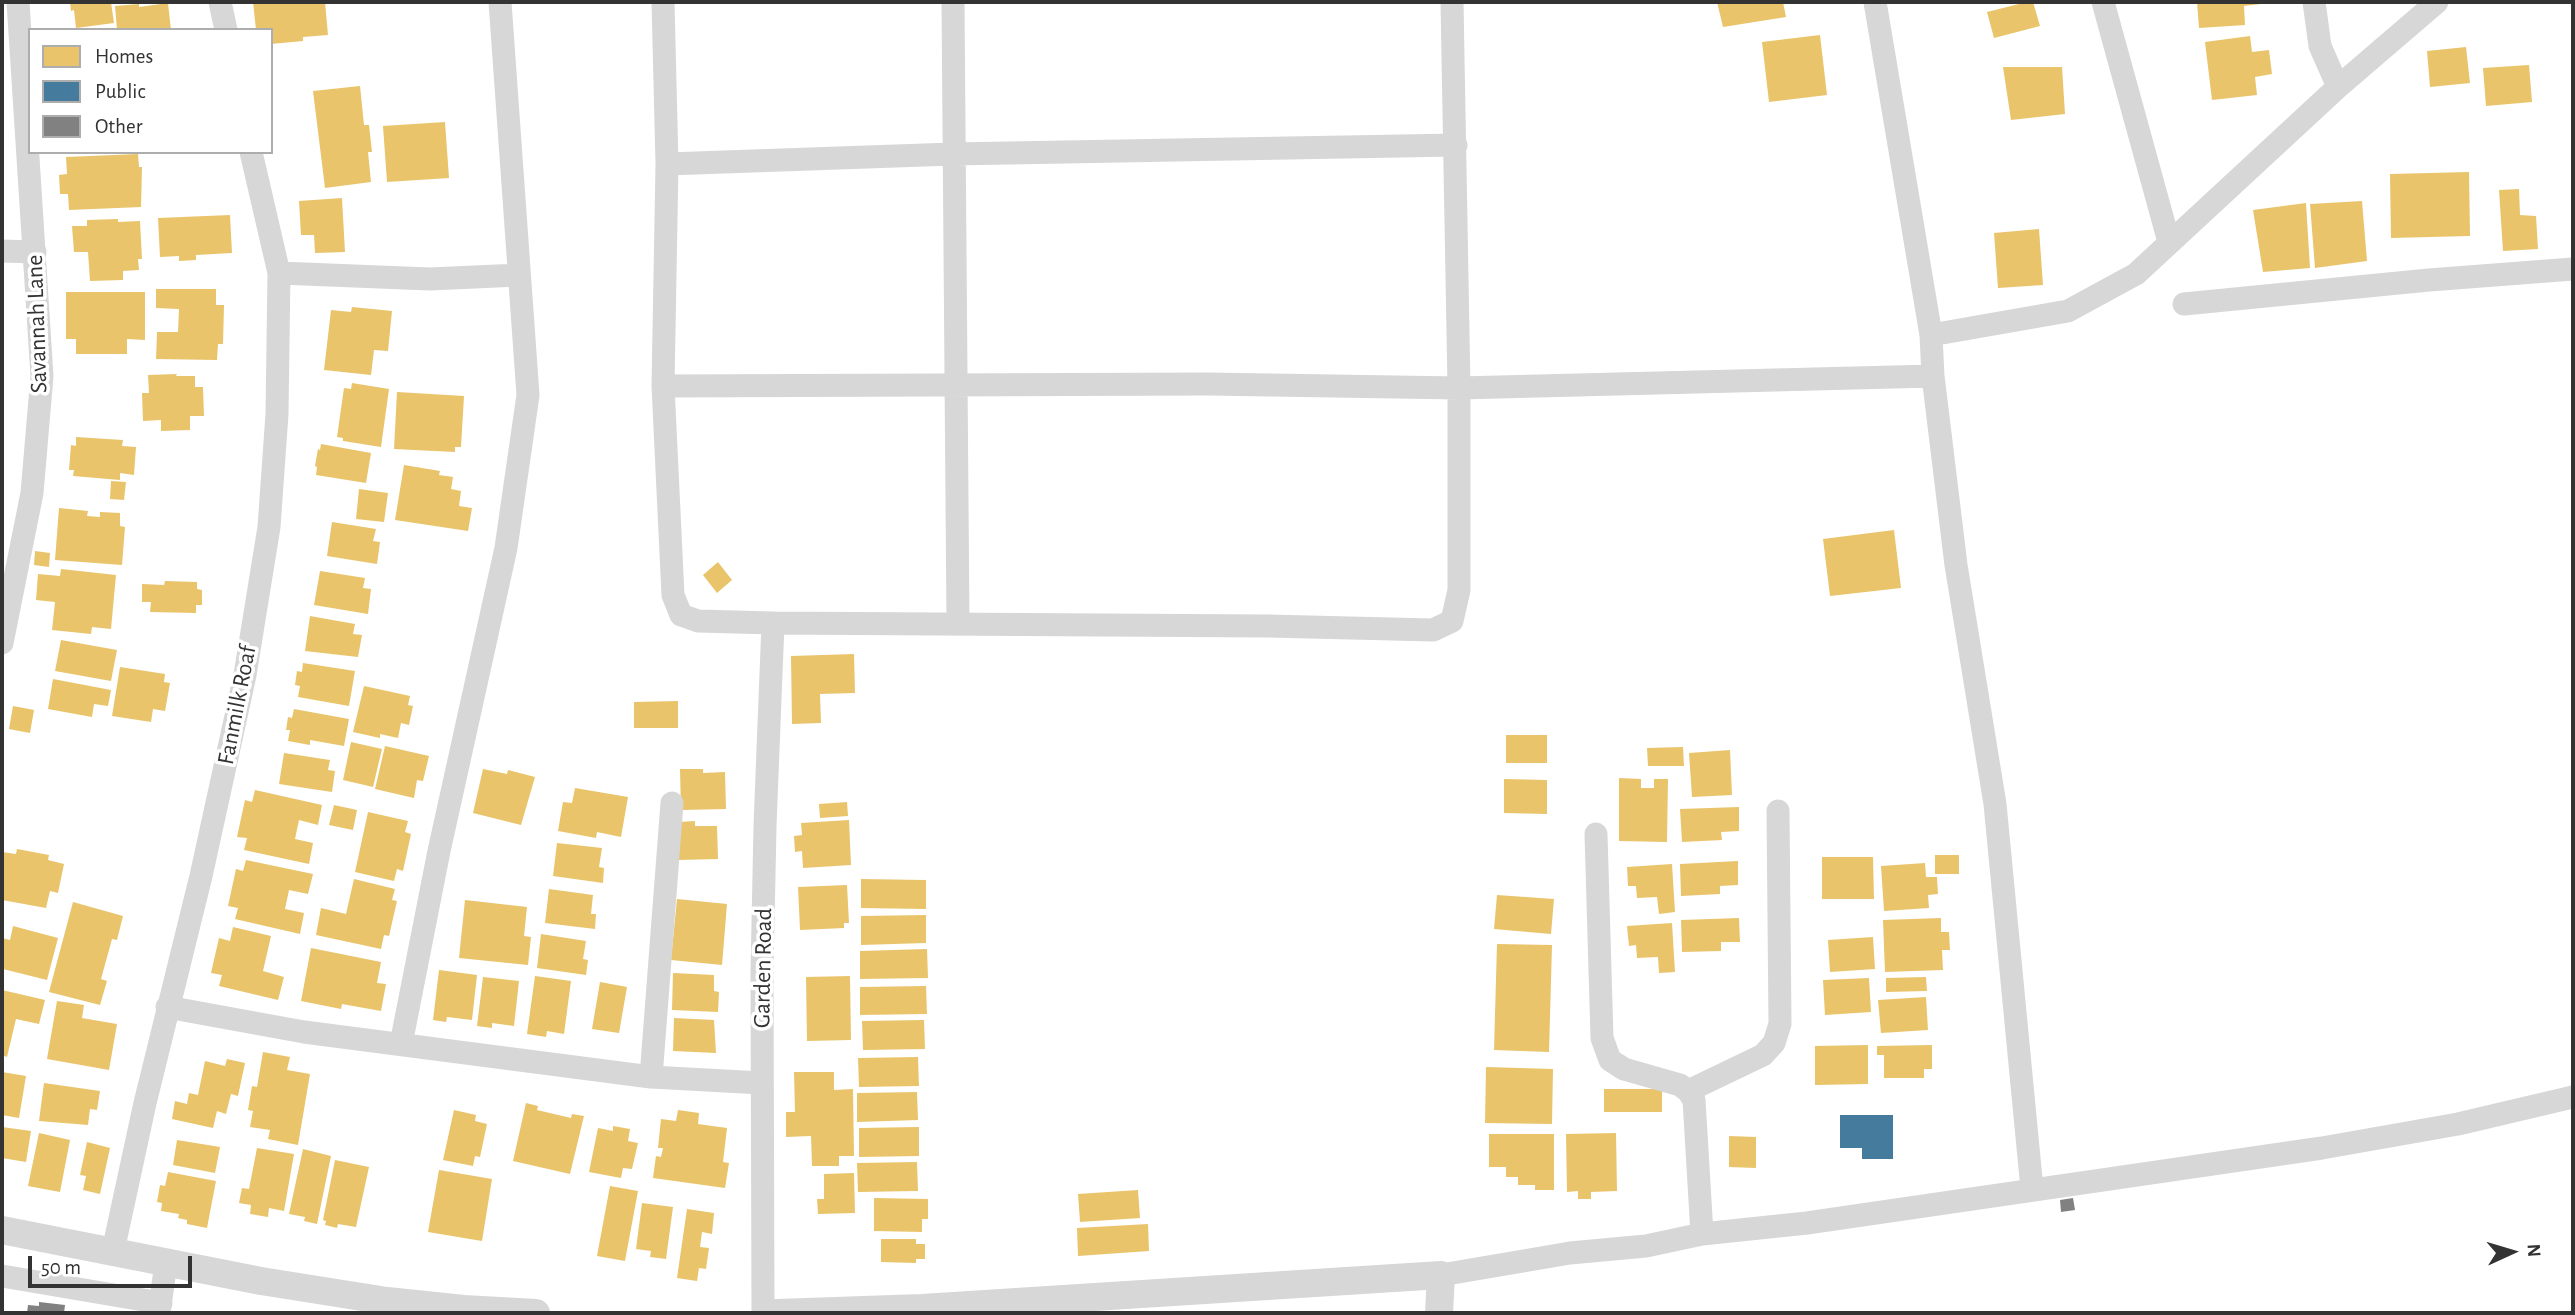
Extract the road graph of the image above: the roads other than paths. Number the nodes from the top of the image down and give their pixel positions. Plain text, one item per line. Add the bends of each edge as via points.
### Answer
1 (18, 2) edge
2 (220, 2) edge
3 (500, 2) edge
4 (663, 2) edge
5 (953, 2) edge
6 (1452, 2) edge
7 (1875, 2) edge
8 (2102, 2) edge
9 (2314, 2) edge
10 (2437, 2) edge
11 (226, 28) edge
12 (2338, 87) junction
13 (1456, 145) junction
14 (251, 154) edge
15 (953, 154) junction
16 (667, 164) junction
17 (2169, 242) junction
18 (2, 251) edge
19 (34, 252) junction
20 (2573, 269) edge
21 (279, 273) junction
22 (519, 275) junction
23 (2184, 304) dead end
24 (1931, 335) junction
25 (1933, 376) junction
26 (956, 384) junction
27 (663, 386) junction
28 (1459, 388) junction
29 (958, 622) junction
30 (773, 623) junction
31 (2, 643) edge
32 (672, 803) dead end
33 (1778, 811) dead end
34 (1596, 834) dead end
35 (167, 1007) junction
36 (401, 1044) junction
37 (651, 1077) junction
38 (762, 1083) junction
39 (1689, 1091) junction
40 (2573, 1097) edge
41 (2032, 1189) junction
42 (2, 1230) edge
43 (1702, 1234) junction
44 (113, 1251) junction
45 (166, 1263) junction
46 (1441, 1275) junction
47 (2, 1276) edge
48 (160, 1308) edge
49 (872, 1312) edge
50 (536, 1313) edge
51 (763, 1313) edge
52 (777, 1313) edge
53 (1439, 1313) edge

1 - 19 street, Savannah Lane
2 - 11 street
3 - 22 street
4 - 16 street
5 - 15 street
6 - 13 street
7 - 24 street
8 - 17 street
9 - 12 street via 2320,47
10 - 12 street
12 - 17 street
13 - 15 street
13 - 28 street
14 - 21 street, Fanmilk Roaf
15 - 16 street
15 - 26 street
16 - 27 street
17 - 24 street via 2136,274 2068,311
18 - 19 street
19 - 31 street, Savannah Lane via 42,376 35,467
20 - 23 street
21 - 22 street via 430,279
21 - 35 street, Fanmilk Roaf via 269,527 245,675
22 - 36 street via 528,395 506,548
24 - 25 street
25 - 28 street
25 - 41 street via 1956,565 1995,804
26 - 27 street
26 - 28 street
26 - 29 street
27 - 30 street via 673,595 681,615 698,621
28 - 29 street via 1459,590 1452,621 1433,630
29 - 30 street
30 - 38 street, Garden Road
32 - 37 street
33 - 39 street via 1780,1024 1774,1043 1763,1055
34 - 39 street via 1606,1051 1624,1069
35 - 36 street
35 - 44 street, Fanmilk Roaf
36 - 37 street
37 - 38 street
38 - 51 street, Garden Road
39 - 43 street via 1694,1100
40 - 41 street via 2458,1124 2322,1148
41 - 43 street
42 - 44 street
43 - 46 street
44 - 45 street
45 - 48 street
45 - 50 street via 387,1301
46 - 49 street
46 - 53 street
47 - 48 street
49 - 52 street

